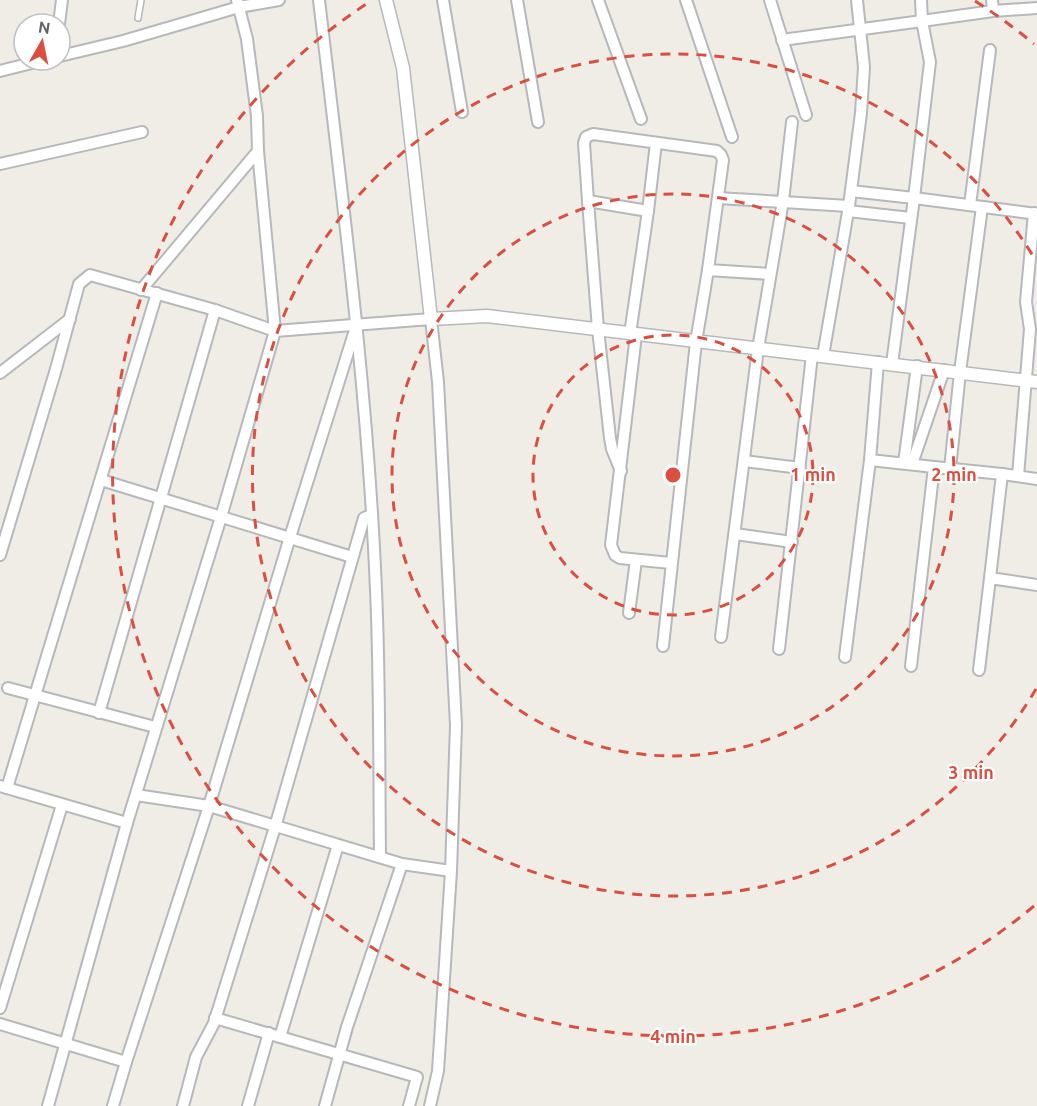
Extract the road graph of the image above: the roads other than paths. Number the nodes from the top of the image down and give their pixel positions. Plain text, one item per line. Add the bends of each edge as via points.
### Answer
1 (141, 0) edge
2 (279, 0) edge
3 (319, 0) edge
4 (386, 0) edge
5 (443, 0) edge
6 (517, 0) edge
7 (598, 0) edge
8 (686, 0) edge
9 (770, 0) edge
10 (857, 0) edge
11 (921, 0) edge
12 (238, 4) edge
13 (993, 6) edge
14 (1037, 8) edge
15 (138, 18) dead end
16 (922, 21) junction
17 (860, 29) junction
18 (782, 40) junction
19 (990, 50) dead end
20 (72, 53) edge
21 (462, 112) dead end
22 (806, 115) dead end
23 (640, 119) dead end
24 (538, 122) dead end
25 (792, 122) dead end
26 (142, 132) dead end
27 (732, 138) dead end
28 (656, 143) junction
29 (258, 151) junction
30 (0, 164) edge
31 (851, 191) junction
32 (718, 198) junction
33 (914, 198) junction
34 (588, 201) junction
35 (783, 201) junction
36 (976, 206) junction
37 (849, 208) junction
38 (648, 211) junction
39 (1035, 213) edge
40 (911, 218) junction
41 (708, 270) junction
42 (770, 274) junction
43 (141, 290) junction
44 (157, 293) junction
45 (215, 310) junction
46 (431, 319) junction
47 (70, 320) junction
48 (357, 323) junction
49 (598, 329) junction
50 (275, 331) junction
51 (633, 335) junction
52 (696, 342) junction
53 (758, 349) junction
54 (818, 356) junction
55 (878, 363) junction
56 (892, 364) junction
57 (917, 366) junction
58 (944, 370) junction
59 (960, 372) junction
60 (0, 373) edge
61 (1032, 381) edge
62 (870, 460) junction
63 (744, 461) junction
64 (908, 464) junction
65 (934, 467) junction
66 (800, 468) junction
67 (950, 469) junction
68 (621, 471) junction
69 (1002, 474) junction
70 (1018, 476) junction
71 (1037, 479) edge
72 (101, 480) junction
73 (162, 498) junction
74 (372, 514) junction
75 (221, 517) junction
76 (735, 534) junction
77 (290, 537) junction
78 (792, 542) junction
79 (0, 555) edge
80 (352, 557) junction
81 (636, 560) junction
82 (671, 562) junction
83 (990, 578) junction
84 (1037, 585) edge
85 (629, 613) dead end
86 (721, 637) dead end
87 (663, 645) dead end
88 (779, 649) dead end
89 (845, 657) dead end
90 (910, 666) dead end
91 (979, 670) dead end
92 (8, 688) dead end
93 (36, 696) junction
94 (99, 713) junction
95 (155, 727) junction
96 (3, 787) edge
97 (136, 795) junction
98 (62, 805) junction
99 (209, 806) junction
100 (127, 822) junction
101 (275, 827) junction
102 (338, 845) junction
103 (380, 857) junction
104 (402, 864) junction
105 (451, 871) junction
106 (0, 1008) edge
107 (215, 1018) junction
108 (0, 1024) edge
109 (268, 1034) junction
110 (280, 1037) junction
111 (65, 1043) junction
112 (339, 1054) junction
113 (126, 1062) junction
114 (48, 1106) edge
115 (113, 1106) edge
116 (183, 1106) edge
117 (248, 1106) edge
118 (325, 1106) edge
119 (409, 1106) edge
120 (430, 1106) edge

1 - 15 lane
2 - 12 street
3 - 48 street
4 - 46 street via 403,68
5 - 21 street
6 - 24 street
7 - 23 street
8 - 27 street
9 - 18 street
10 - 17 street
11 - 16 street
12 - 20 street
12 - 29 street via 252,72
13 - 14 street
13 - 16 street
16 - 17 street
16 - 33 street via 930,62
17 - 18 street
17 - 31 street via 864,67
18 - 22 street
19 - 36 street
25 - 35 street
26 - 30 street
28 - 32 street via 721,154
28 - 34 street via 594,134 586,137
28 - 38 street
29 - 43 street
29 - 50 street
31 - 33 street
31 - 37 street
32 - 35 street
32 - 41 street
33 - 36 street
33 - 40 street
34 - 38 street
34 - 49 street
35 - 37 street
35 - 42 street
36 - 39 street
36 - 59 street
37 - 40 street
37 - 54 street
38 - 51 street
39 - 61 street via 1026,302
40 - 56 street
41 - 42 street
41 - 52 street
42 - 53 street
43 - 44 street
43 - 47 street via 90,275 79,284
44 - 45 street
44 - 72 street
45 - 50 street
45 - 73 street
46 - 48 street
46 - 49 street via 487,316
46 - 105 street via 438,382 456,725
47 - 60 street
47 - 79 street
48 - 50 street
48 - 74 street
48 - 77 street
49 - 51 street
49 - 68 street via 610,438
50 - 75 street
51 - 52 street
51 - 68 street
52 - 53 street
52 - 82 street
53 - 54 street
53 - 63 street
54 - 55 street
54 - 66 street
55 - 56 street
55 - 62 street
56 - 57 street
57 - 58 street
57 - 64 street
58 - 59 street
58 - 64 street
59 - 61 street
59 - 67 street
61 - 70 street
62 - 64 street
62 - 89 street
63 - 66 street
63 - 76 street
64 - 65 street
65 - 67 street
65 - 90 street
66 - 78 street
67 - 69 street
68 - 81 street via 611,545 615,555
69 - 70 street
69 - 83 street
70 - 71 street
72 - 73 street
72 - 93 street
73 - 75 street
73 - 94 street
74 - 80 street via 364,518
74 - 103 street
75 - 77 street
75 - 95 street
76 - 78 street
76 - 86 street
77 - 80 street
77 - 99 street
78 - 88 street
80 - 101 street
81 - 82 street
81 - 85 street
82 - 87 street
83 - 84 street
83 - 91 street
92 - 93 street
93 - 94 street
93 - 96 street
94 - 95 street
95 - 97 street
96 - 98 street
97 - 99 street
97 - 100 street
98 - 100 street
98 - 106 street
99 - 101 street
99 - 113 street
100 - 111 street
101 - 102 street
101 - 107 street
102 - 103 street
102 - 110 street
103 - 104 street
104 - 105 street
104 - 112 street
105 - 120 street via 438,1071
107 - 109 street
107 - 116 street via 196,1057
108 - 111 street
109 - 110 street
109 - 117 street
110 - 112 street
111 - 113 street
111 - 114 street
112 - 118 street
112 - 119 street via 417,1077
113 - 115 street

